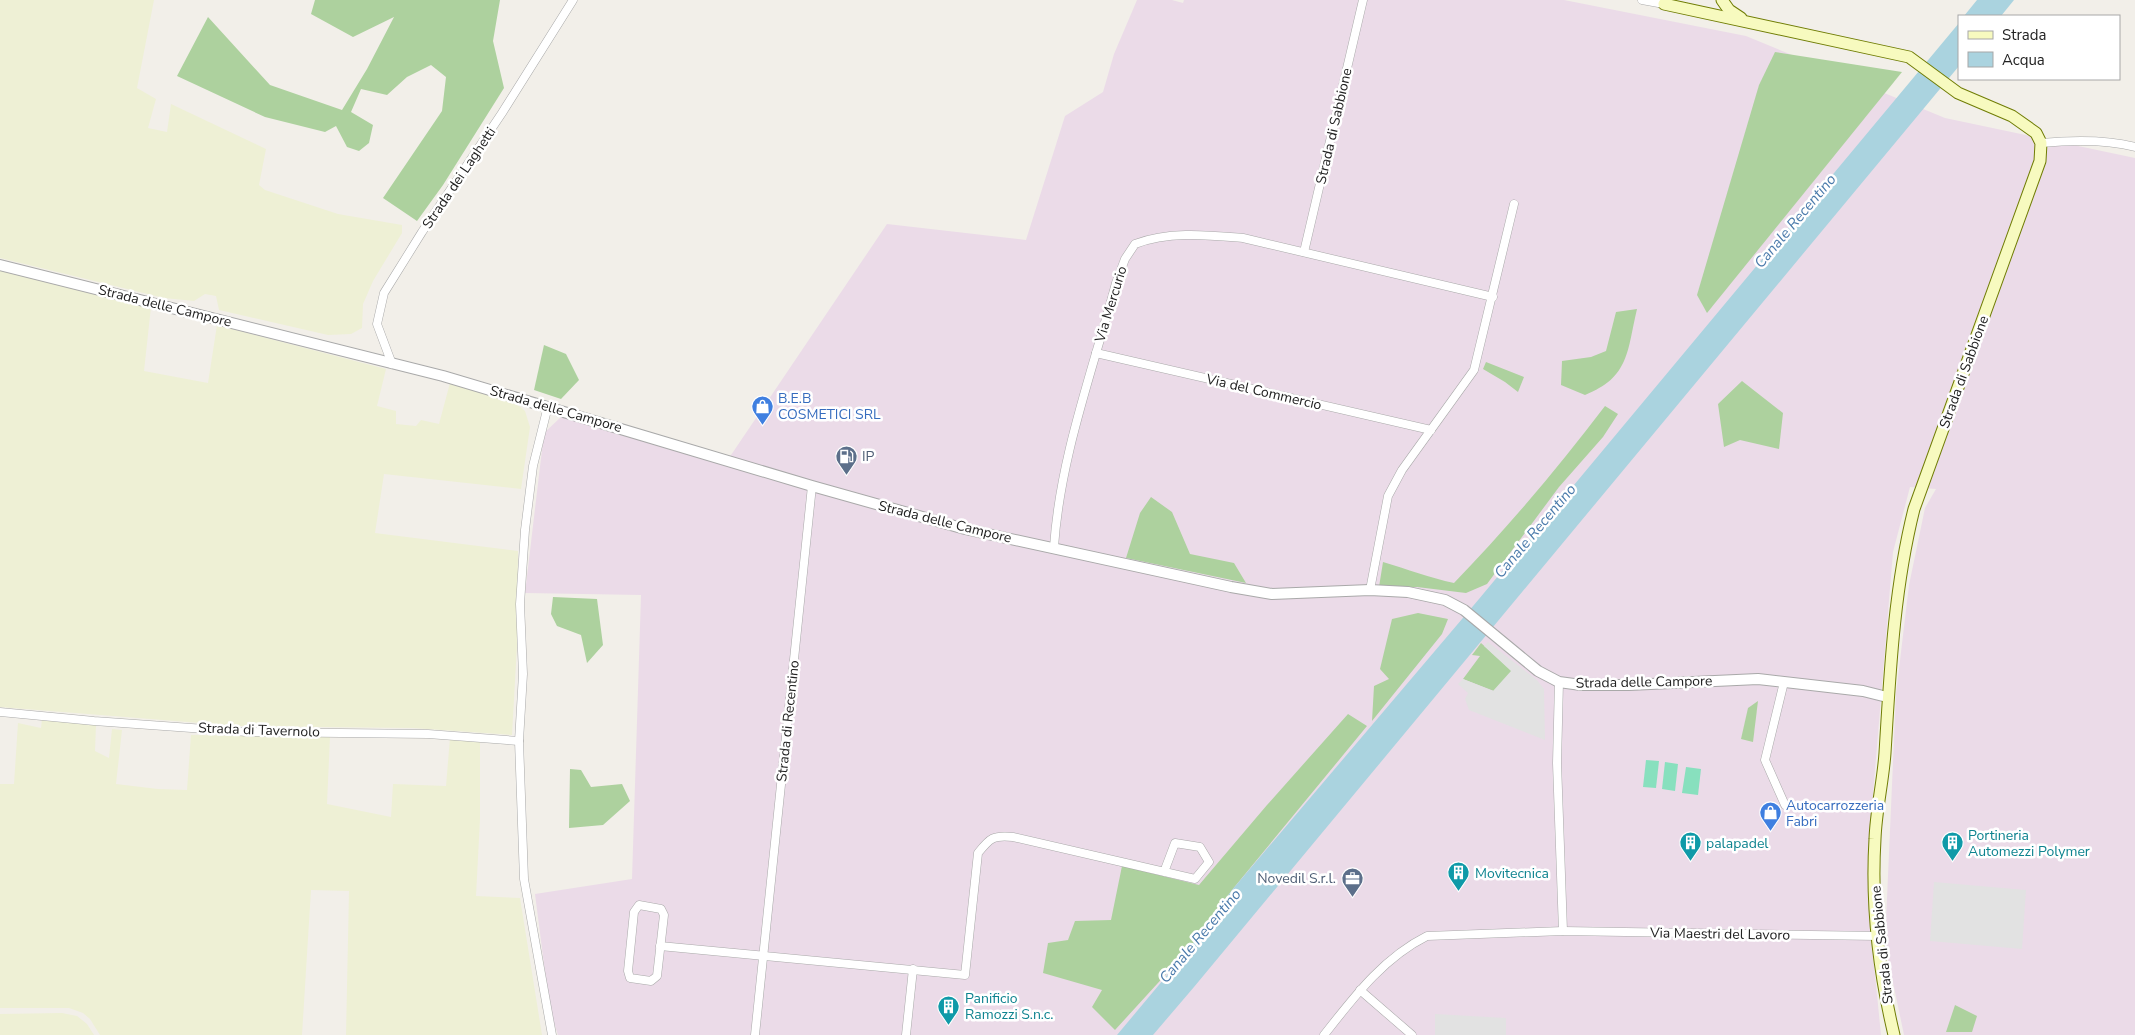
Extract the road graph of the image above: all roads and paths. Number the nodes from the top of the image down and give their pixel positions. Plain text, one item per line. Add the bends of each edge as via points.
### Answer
1 (573, 0) edge
2 (1363, 0) edge
3 (1642, 0) edge
4 (1685, 0) edge
5 (1706, 0) edge
6 (1722, 0) edge
7 (1664, 4) junction
8 (1704, 12) junction
9 (1751, 24) junction
10 (2041, 143) junction
11 (2135, 147) edge
12 (1514, 204) dead end
13 (1304, 252) junction
14 (0, 265) edge
15 (1493, 297) junction
16 (1096, 353) junction
17 (392, 364) junction
18 (548, 406) junction
19 (1431, 430) junction
20 (812, 486) junction
21 (1054, 547) junction
22 (1370, 590) junction
23 (1559, 682) junction
24 (1784, 682) junction
25 (1887, 697) junction
26 (0, 712) edge
27 (519, 741) junction
28 (1785, 805) dead end
29 (1164, 872) junction
30 (1563, 930) junction
31 (1878, 936) junction
32 (660, 946) junction
33 (764, 955) junction
34 (913, 969) junction
35 (1360, 990) junction
36 (552, 1035) edge
37 (755, 1035) edge
38 (906, 1035) edge
39 (1324, 1035) edge
40 (1412, 1035) edge
41 (1894, 1035) edge

1 - 17 street, Strada dei Laghetti via 384,293 377,324
2 - 13 street, Strada di Sabbione
3 - 7 street
4 - 7 main road
5 - 8 main road
6 - 9 main road via 1729,10
7 - 8 main road
8 - 9 main road
9 - 10 main road via 1909,57 1950,88 2012,116 2036,133
10 - 11 street via 2077,140
10 - 25 main road, Strada di Sabbione via 2040,161 1914,508 1900,571
12 - 15 street
13 - 15 street, Via Mercurio
13 - 16 street, Via Mercurio via 1243,238 1206,235 1168,236 1135,244 1116,283
14 - 17 street, Strada delle Campore
15 - 19 street via 1474,370
16 - 19 street, Via del Commercio
16 - 21 street, Via Mercurio via 1070,445 1056,516
17 - 18 street, Strada delle Campore
18 - 20 street, Strada delle Campore
18 - 27 street via 533,466 525,530 520,604 524,674
19 - 22 street via 1388,496
20 - 21 street, Strada delle Campore via 965,529
20 - 33 street, Strada di Recentino
21 - 22 street, Strada delle Campore via 1231,588 1272,594
22 - 23 street, Strada delle Campore via 1408,592 1445,600 1464,610 1538,672
23 - 24 street, Strada delle Campore via 1581,685 1758,679
23 - 30 street via 1557,763
24 - 25 street, Strada delle Campore
24 - 28 street via 1765,760
25 - 31 main road, Strada di Sabbione via 1885,755 1875,839
26 - 27 street, Strada di Tavernolo via 247,732 428,734
27 - 36 street via 524,879
29 - 29 street via 1195,879 1210,862 1200,847 1175,843
29 - 34 street via 997,836 988,841 978,854 964,974
30 - 31 street, Via Maestri del Lavoro
30 - 35 street, Via Maestri del Lavoro via 1427,936 1383,966
31 - 41 main road, Strada di Sabbione
32 - 32 street via 664,915 661,909 639,905 634,912 630,978 651,980 657,976
32 - 33 street
33 - 34 street
33 - 37 street, Strada di Recentino
34 - 38 street
35 - 39 street, Via Maestri del Lavoro
35 - 40 street

